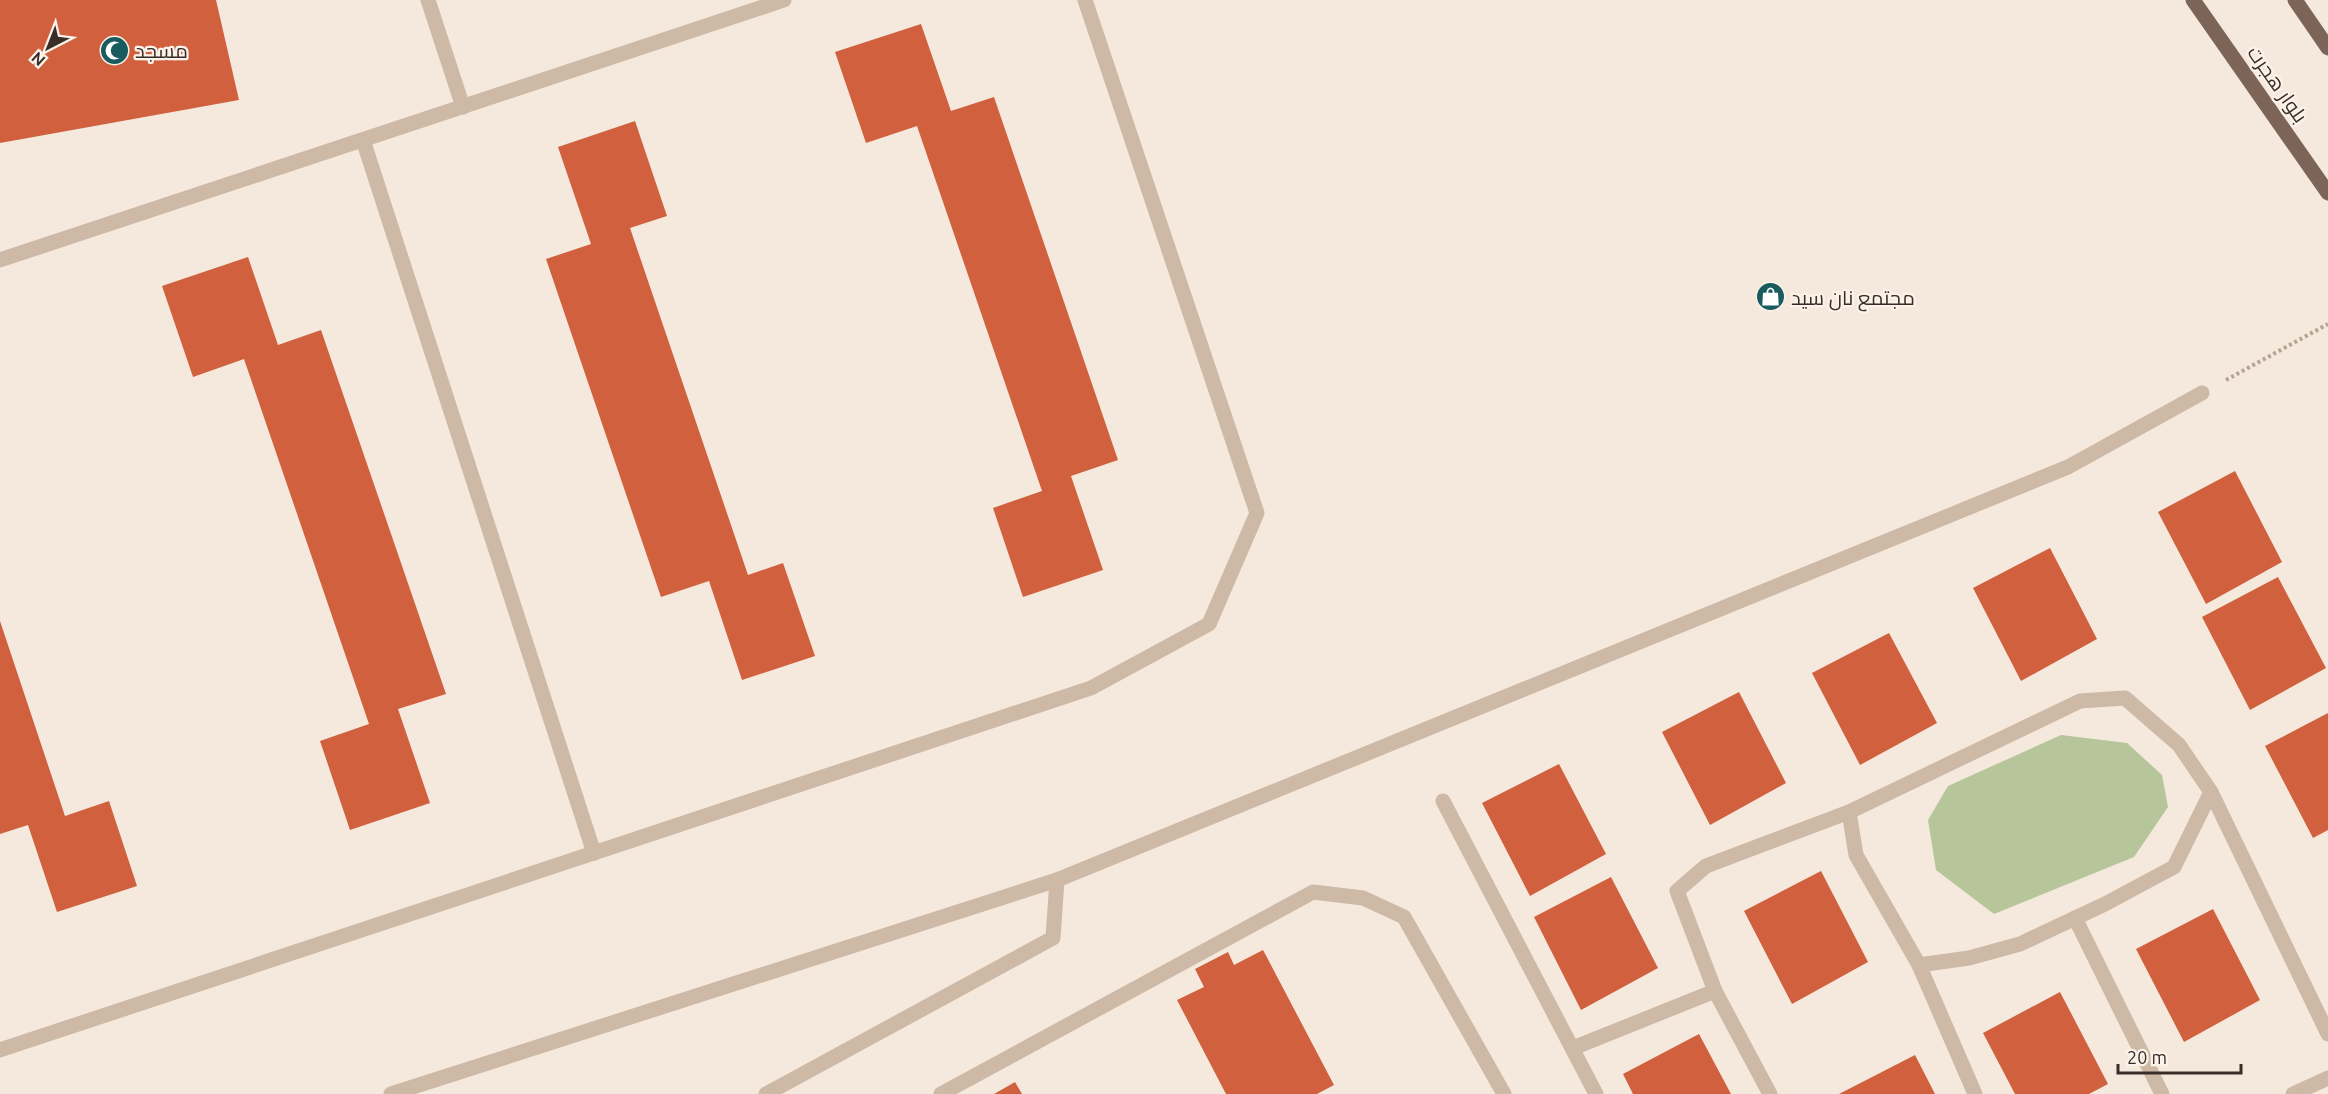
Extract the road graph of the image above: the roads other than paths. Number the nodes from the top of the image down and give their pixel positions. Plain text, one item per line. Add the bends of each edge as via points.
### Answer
1 (428, 0) edge
2 (784, 0) edge
3 (1085, 0) edge
4 (2193, 0) edge
5 (2295, 0) edge
6 (2328, 48) edge
7 (463, 107) junction
8 (363, 140) junction
9 (2328, 193) edge
10 (0, 260) edge
11 (2202, 393) road end
12 (2211, 792) junction
13 (1443, 801) dead end
14 (1849, 812) junction
15 (594, 853) junction
16 (1057, 880) junction
17 (2075, 918) junction
18 (1919, 965) junction
19 (1715, 991) junction
20 (2328, 1034) edge
21 (1573, 1048) junction
22 (0, 1050) edge
23 (2328, 1078) edge
24 (391, 1094) edge
25 (766, 1094) edge
26 (941, 1094) edge
27 (1504, 1094) edge
28 (1596, 1094) edge
29 (1770, 1094) edge
30 (1975, 1094) edge
31 (2162, 1094) edge
32 (2293, 1094) edge

1 - 7 street
2 - 7 street
3 - 15 street via 1257,513 1209,624 1091,688
4 - 9 main road, بلوار هجرت
5 - 6 main road
7 - 8 street
8 - 10 street
8 - 15 street
11 - 16 street via 2068,467
12 - 14 street via 2179,745 2125,698 2080,700
12 - 17 street via 2174,867
12 - 20 street
13 - 21 street
14 - 18 street via 1856,855
14 - 19 street via 1706,866 1677,891
15 - 22 street
16 - 24 street
16 - 25 street via 1053,938
17 - 18 street via 2020,944 1969,958
17 - 31 street
18 - 30 street
19 - 21 street
19 - 29 street
21 - 28 street
23 - 32 street
26 - 27 street via 1313,892 1363,898 1404,917

